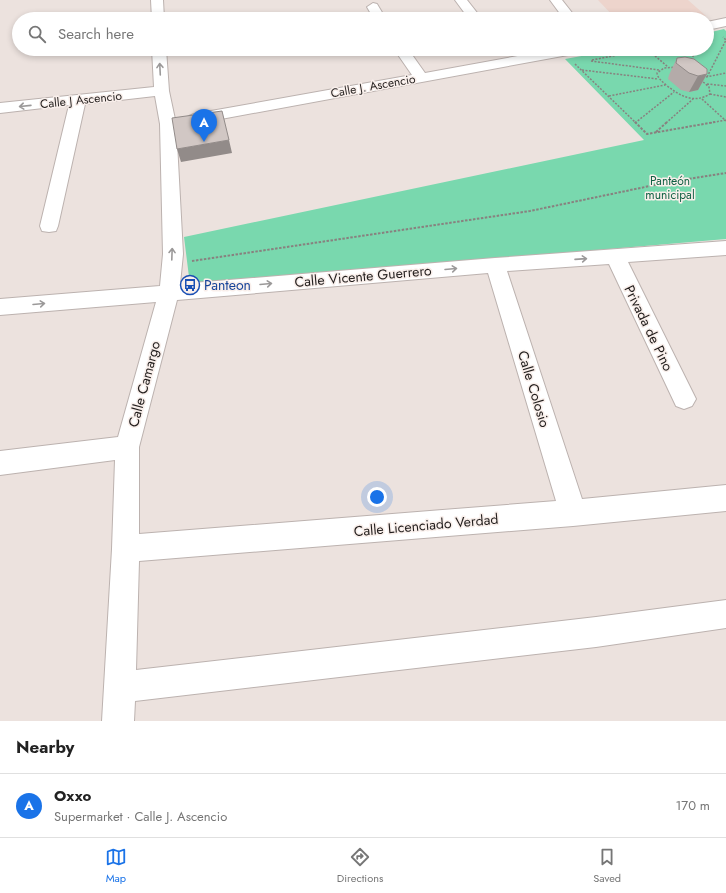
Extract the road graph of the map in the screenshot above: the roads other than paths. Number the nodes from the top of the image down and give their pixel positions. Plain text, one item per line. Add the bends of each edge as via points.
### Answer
1 (157, 0) edge
2 (461, 0) edge
3 (556, 0) edge
4 (373, 7) dead end
5 (158, 12) edge
6 (376, 12) edge
7 (470, 12) edge
8 (565, 12) edge
9 (726, 22) edge
10 (714, 25) edge
11 (160, 56) edge
12 (406, 56) edge
13 (506, 56) edge
14 (568, 56) edge
15 (510, 61) junction
16 (421, 77) junction
17 (162, 91) junction
18 (78, 100) junction
19 (0, 108) edge
20 (168, 124) junction
21 (49, 226) dead end
22 (726, 248) edge
23 (615, 256) junction
24 (496, 265) junction
25 (169, 293) junction
26 (0, 307) edge
27 (684, 399) dead end
28 (127, 447) junction
29 (0, 463) edge
30 (726, 498) edge
31 (573, 513) junction
32 (126, 549) junction
33 (726, 614) edge
34 (119, 686) junction
35 (118, 721) edge

1 - 5 street
2 - 7 street
3 - 8 street
4 - 6 street
9 - 10 street
17 -> 11 street, Calle Camargo
12 - 16 street
13 - 15 street
14 - 15 street, Calle J. Ascencio
15 - 16 street, Calle J. Ascencio
16 - 20 street, Calle J. Ascencio
17 - 18 street, Calle J Ascencio
17 - 20 street, Calle Camargo
18 -> 19 street, Calle J Ascencio
18 - 21 street
25 -> 20 street, Calle Camargo via 173,254
22 - 23 street, Calle Vicente Guerrero
24 -> 23 street, Calle Vicente Guerrero
23 - 27 street, Privada de Pino
25 -> 24 street, Calle Vicente Guerrero
24 - 31 street, Calle Colosio
26 -> 25 street, Calle Vicente Guerrero
25 - 28 street, Calle Camargo
28 - 29 street
28 - 32 street, Calle Camargo
30 - 31 street, Calle Licenciado Verdad
31 - 32 street, Calle Licenciado Verdad
32 - 34 street, Calle Camargo
33 - 34 street via 596,632
34 - 35 street, Calle Camargo

